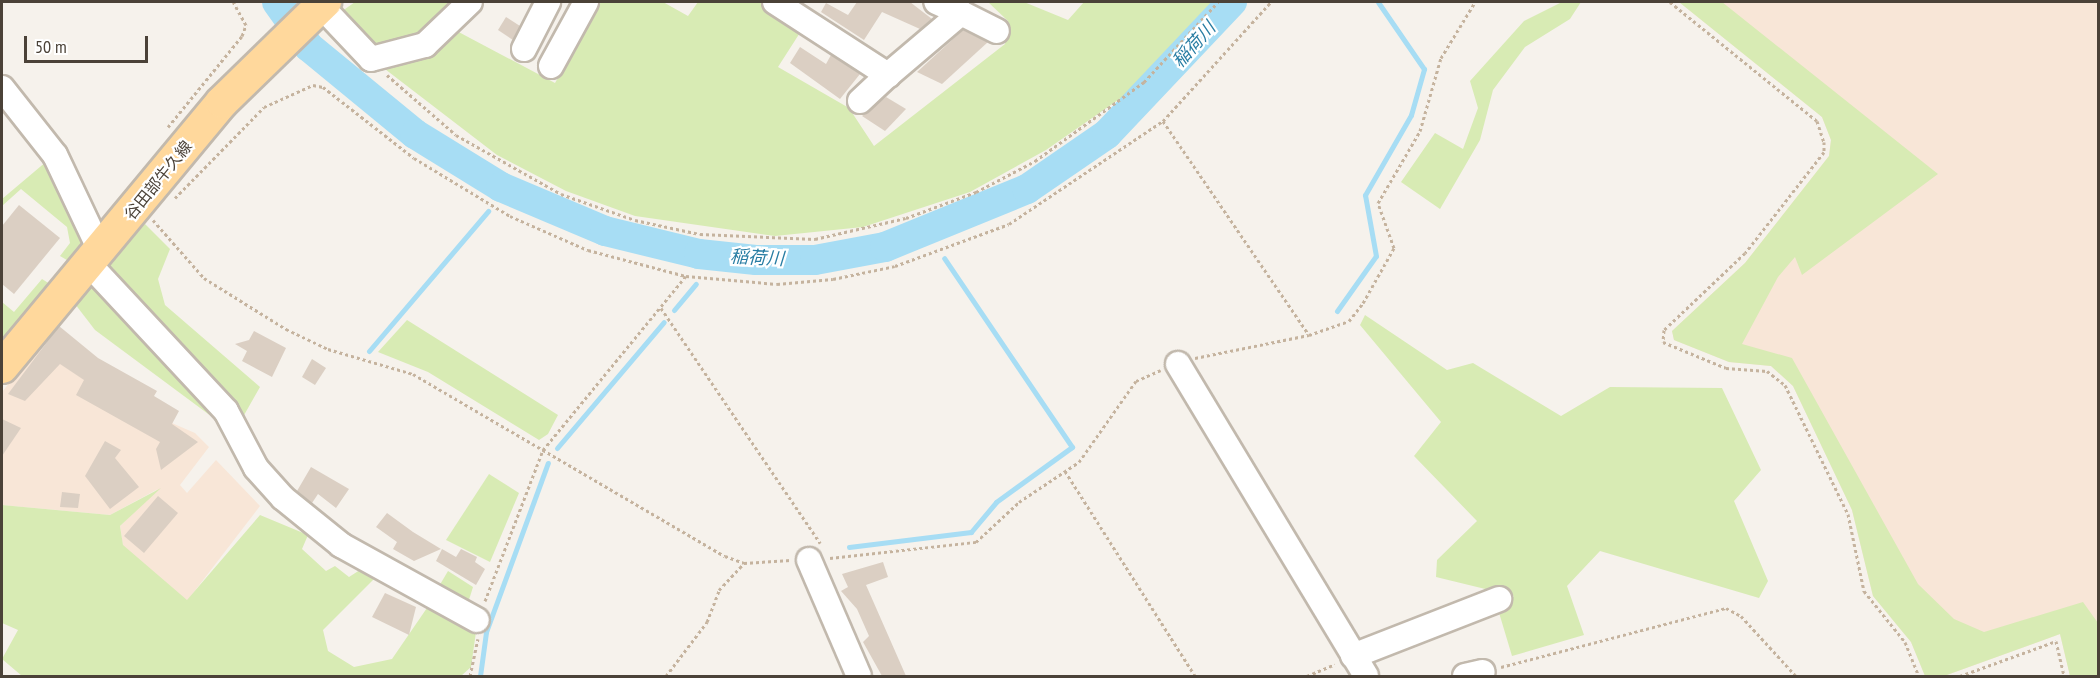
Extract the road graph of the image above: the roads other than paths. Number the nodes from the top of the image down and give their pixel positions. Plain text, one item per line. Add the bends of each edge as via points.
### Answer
1 (470, 2) edge
2 (548, 2) edge
3 (586, 2) edge
4 (774, 2) edge
5 (936, 2) edge
6 (319, 6) edge
7 (961, 13) junction
8 (997, 31) dead end
9 (524, 49) dead end
10 (551, 66) dead end
11 (888, 75) junction
12 (2, 88) edge
13 (860, 100) dead end
14 (94, 256) junction
15 (1178, 364) road end
16 (2, 367) edge
17 (820, 559) road end
18 (1499, 599) dead end
19 (477, 620) road end
20 (1353, 656) junction
21 (859, 676) edge
22 (1366, 676) edge

1 - 6 street via 425,45 371,58
2 - 9 street
3 - 10 street
4 - 11 street
5 - 7 street
6 - 14 main road, 谷田部牛久線 via 277,45 148,210
7 - 8 street
7 - 11 street
11 - 13 street
12 - 14 street via 55,155
14 - 16 main road, 谷田部牛久線
14 - 19 street via 226,411 256,468 283,498 341,545
15 - 20 street
17 - 21 street
18 - 20 street
20 - 22 street

